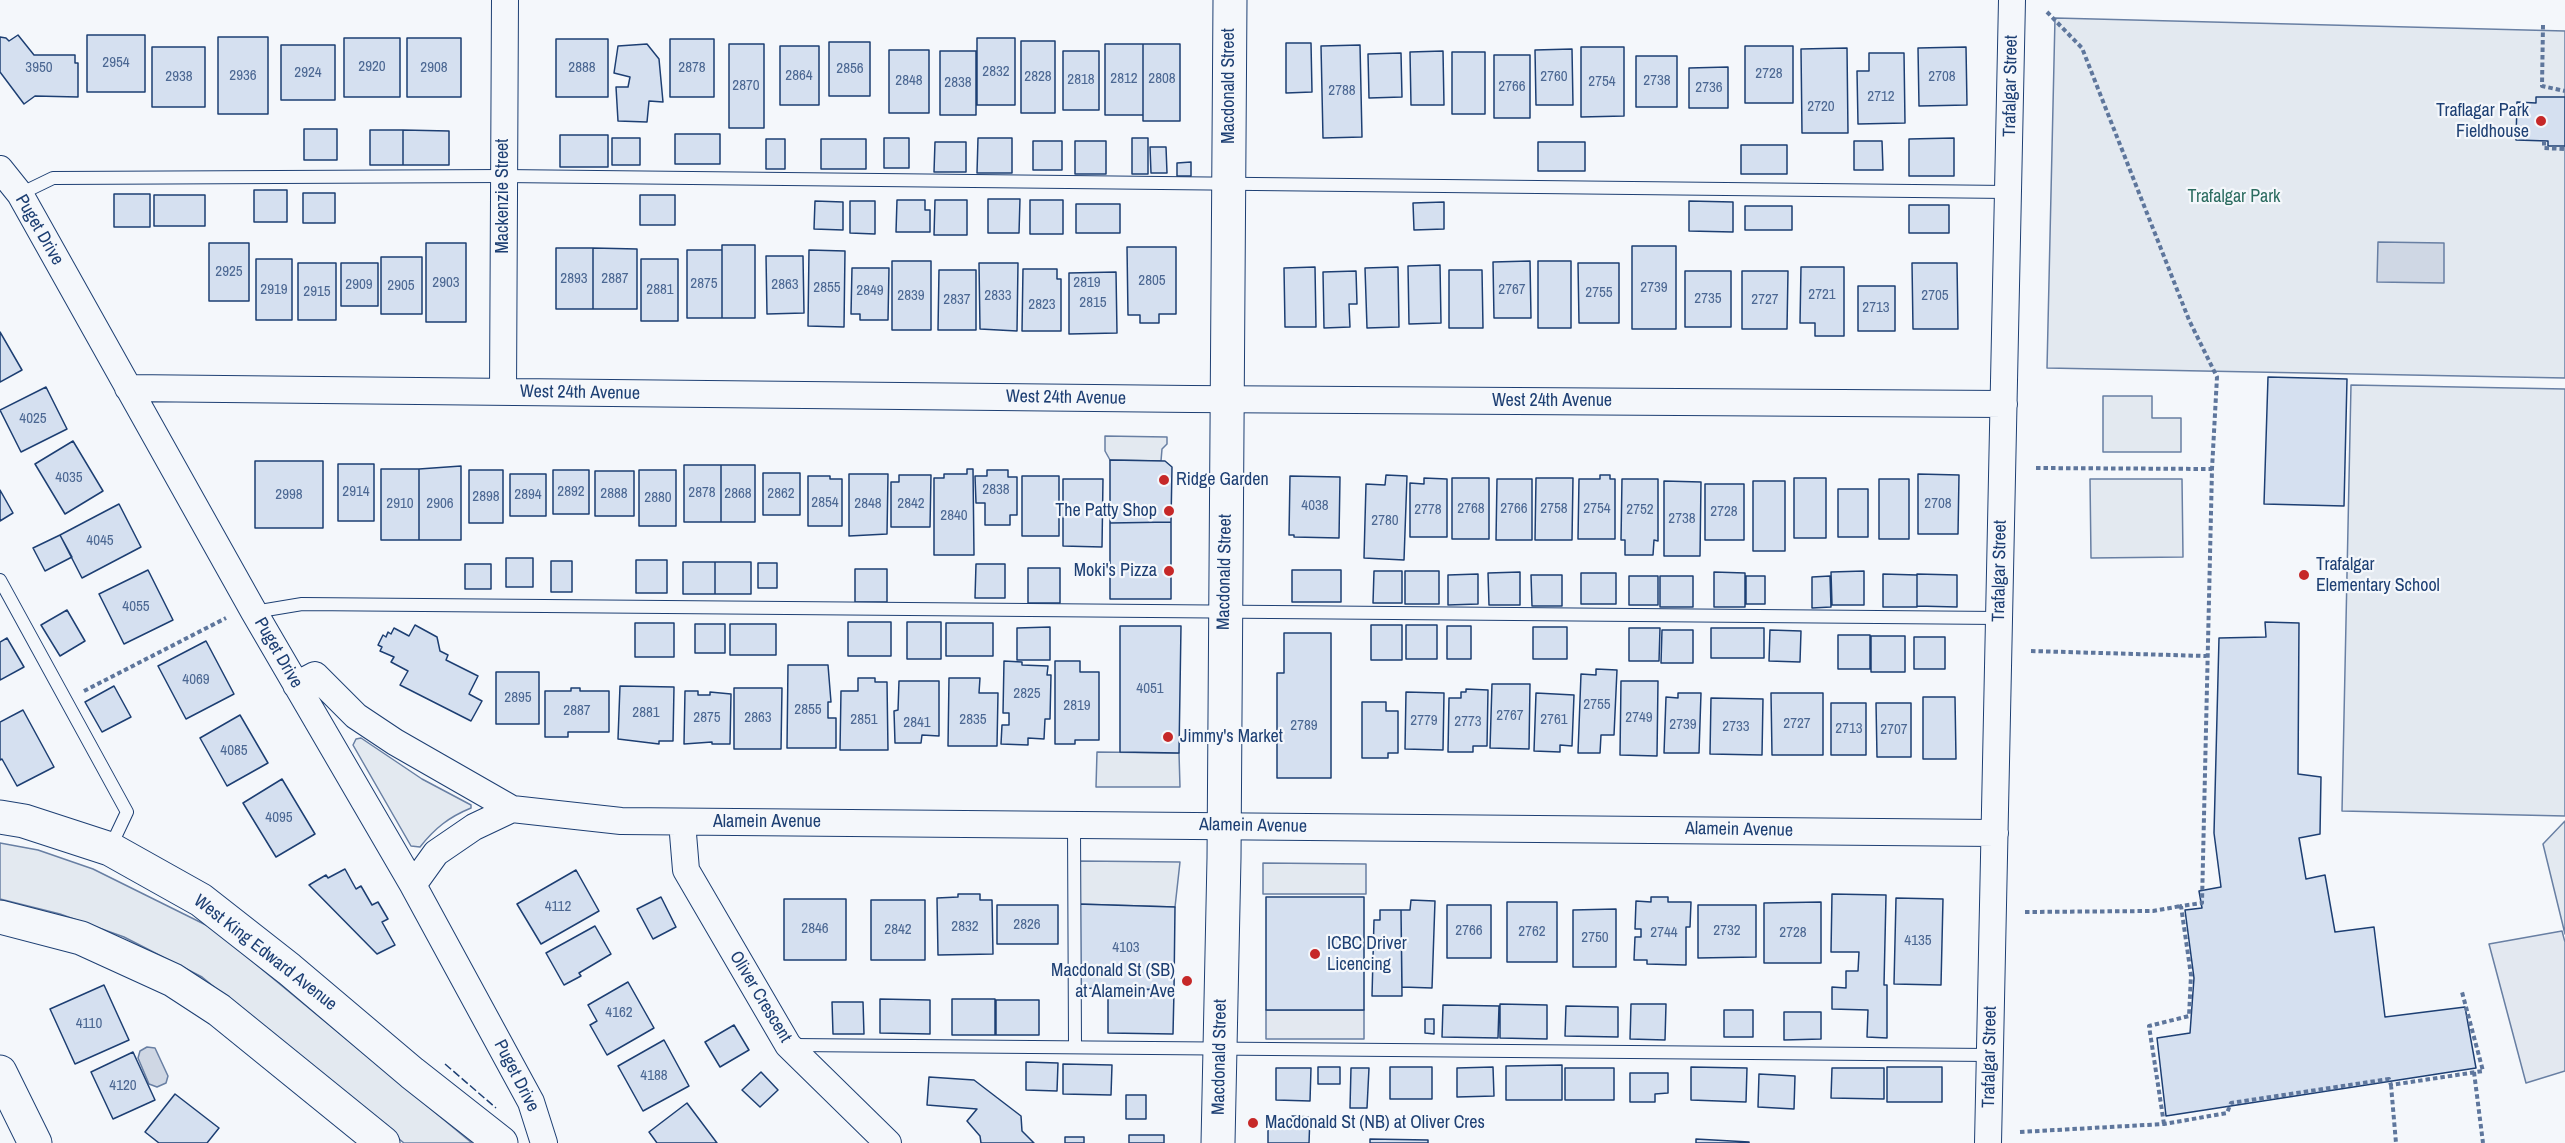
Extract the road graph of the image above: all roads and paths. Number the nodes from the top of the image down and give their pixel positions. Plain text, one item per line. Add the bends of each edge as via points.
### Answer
1 (505, 0) edge
2 (1230, 0) edge
3 (2012, 0) edge
4 (2047, 12) dead end
5 (2543, 25) dead end
6 (2565, 92) edge
7 (2544, 141) dead end
8 (2565, 149) edge
9 (0, 168) edge
10 (503, 176) junction
11 (1229, 185) junction
12 (2008, 192) junction
13 (20, 194) junction
14 (128, 388) junction
15 (503, 392) junction
16 (1227, 399) junction
17 (2004, 404) junction
18 (2036, 468) dead end
19 (2212, 469) junction
20 (0, 580) edge
21 (1224, 612) junction
22 (243, 613) junction
23 (1999, 618) junction
24 (2031, 651) dead end
25 (2206, 656) junction
26 (296, 685) junction
27 (67, 700) junction
28 (512, 809) junction
29 (0, 817) edge
30 (682, 822) junction
31 (1074, 825) junction
32 (1224, 826) junction
33 (1995, 833) junction
34 (110, 849) junction
35 (413, 885) junction
36 (2181, 906) junction
37 (2025, 912) dead end
38 (8, 924) edge
39 (2462, 992) dead end
40 (788, 1045) junction
41 (1075, 1047) junction
42 (1220, 1048) junction
43 (1990, 1055) junction
44 (0, 1072) edge
45 (2474, 1072) junction
46 (2391, 1086) junction
47 (2164, 1124) junction
48 (2020, 1132) dead end
49 (35, 1143) edge
50 (383, 1143) edge
51 (501, 1143) edge
52 (544, 1143) edge
53 (888, 1143) edge
54 (1218, 1143) edge
55 (1988, 1143) edge
56 (2396, 1143) edge
57 (2483, 1143) edge

1 - 10 street, Mackenzie Street
2 - 11 street, Macdonald Street
3 - 12 street, Trafalgar Street
4 - 19 path via 2082,48 2189,320 2217,377
5 - 6 path via 2542,86
7 - 8 path via 2544,148
9 - 13 street, Puget Drive
10 - 11 lane
10 - 13 lane via 53,178
10 - 15 street, Mackenzie Street
11 - 12 lane
11 - 16 street, Macdonald Street
12 - 17 street, Trafalgar Street
13 - 14 street, Puget Drive
14 - 15 street, West 24th Avenue
14 - 22 street, Puget Drive via 164,448
15 - 16 street, West 24th Avenue
16 - 17 street, West 24th Avenue
16 - 21 street, Macdonald Street
17 - 23 street, Trafalgar Street
18 - 19 path
19 - 25 path
20 - 27 lane
21 - 22 lane via 314,604
21 - 23 lane
21 - 32 street, Macdonald Street
22 - 26 street, Puget Drive
22 - 27 path
23 - 33 street, Trafalgar Street
24 - 25 path
25 - 36 path via 2202,903
26 - 28 street, Alamein Avenue via 315,675 356,716
26 - 35 street, Puget Drive
27 - 34 lane via 127,812
28 - 30 street, Alamein Avenue via 621,821
28 - 35 street via 474,827 436,853
29 - 34 street, West King Edward Avenue
30 - 31 street, Alamein Avenue
30 - 40 street, Oliver Crescent via 686,870
31 - 32 street, Alamein Avenue
31 - 41 lane
32 - 33 street, Alamein Avenue
32 - 42 street, Macdonald Street
33 - 43 street, Trafalgar Street
34 - 51 street, West King Edward Avenue via 201,900
35 - 52 street, Puget Drive via 531,1101
36 - 37 path via 2153,911
36 - 47 path via 2191,975 2189,1016 2149,1026
38 - 50 street via 81,938 172,980 219,1010
39 - 45 path via 2483,1071
40 - 41 lane
40 - 53 street, Oliver Crescent
41 - 42 lane
42 - 43 lane
42 - 54 street, Macdonald Street
43 - 55 street, Trafalgar Street
44 - 49 street
45 - 46 path
45 - 57 path
46 - 47 path via 2389,1079 2231,1103 2227,1113
46 - 56 path
47 - 48 path

